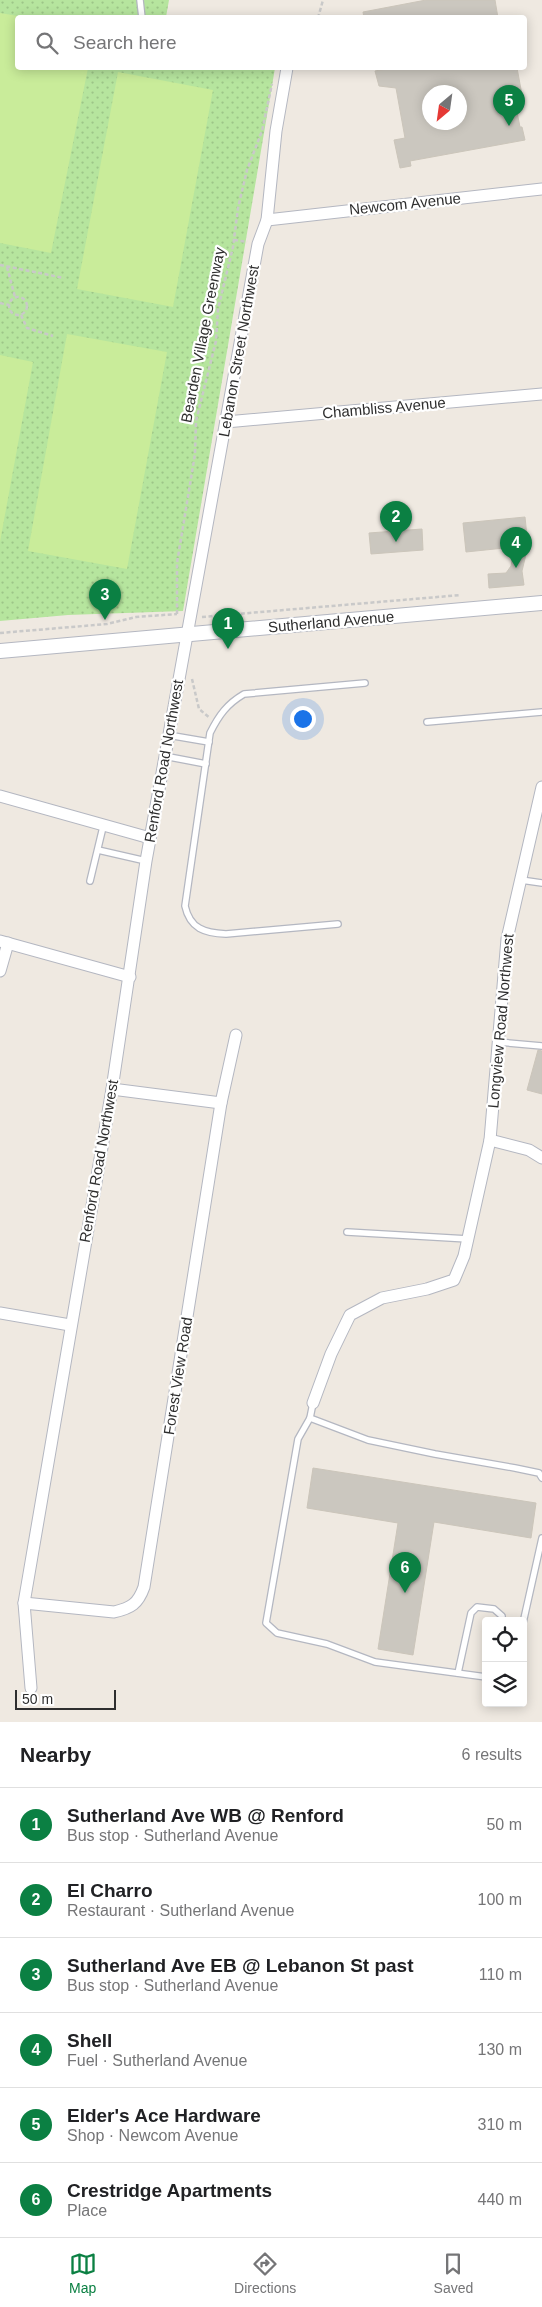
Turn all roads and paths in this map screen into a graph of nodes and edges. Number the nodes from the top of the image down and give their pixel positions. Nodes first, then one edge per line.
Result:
1 (140, 0) edge
2 (323, 0) edge
3 (142, 15) edge
4 (319, 15) edge
5 (287, 70) edge
6 (274, 80) dead end
7 (542, 189) edge
8 (267, 220) junction
9 (0, 265) edge
10 (7, 267) junction
11 (64, 278) dead end
12 (15, 297) junction
13 (0, 303) edge
14 (9, 305) junction
15 (21, 315) junction
16 (53, 336) dead end
17 (542, 394) edge
18 (226, 422) junction
19 (464, 595) dead end
20 (542, 603) edge
21 (177, 614) junction
22 (190, 618) junction
23 (0, 633) edge
24 (187, 634) junction
25 (0, 651) edge
26 (191, 676) dead end
27 (365, 684) dead end
28 (542, 712) edge
29 (216, 722) junction
30 (427, 722) dead end
31 (168, 735) junction
32 (209, 742) junction
33 (164, 756) junction
34 (206, 764) junction
35 (542, 787) edge
36 (0, 796) edge
37 (103, 827) junction
38 (150, 838) junction
39 (98, 850) junction
40 (146, 861) junction
41 (521, 880) junction
42 (90, 882) dead end
43 (542, 883) edge
44 (338, 924) dead end
45 (4, 942) edge
46 (0, 971) edge
47 (130, 977) junction
48 (236, 1035) dead end
49 (498, 1042) junction
50 (542, 1046) edge
51 (112, 1089) junction
52 (221, 1104) junction
53 (490, 1140) junction
54 (542, 1158) edge
55 (347, 1232) dead end
56 (468, 1238) junction
57 (0, 1313) edge
58 (70, 1325) junction
59 (314, 1403) joint
60 (310, 1418) junction
61 (540, 1475) edge
62 (542, 1538) edge
63 (24, 1603) junction
64 (502, 1617) edge
65 (524, 1617) edge
66 (458, 1673) junction
67 (482, 1676) edge
68 (31, 1688) dead end

1 - 3 lane
2 - 4 path
5 - 8 street, Lebanon Street Northwest
6 - 21 path, Bearden Village Greenway
7 - 8 street, Newcom Avenue
8 - 18 street, Lebanon Street Northwest
9 - 10 path
10 - 11 path
10 - 12 path
12 - 14 path
12 - 15 path
13 - 14 path
14 - 15 path
15 - 16 path
17 - 18 street, Chambliss Avenue
18 - 22 street, Lebanon Street Northwest
19 - 22 path
20 - 24 street, Sutherland Avenue
21 - 22 path
21 - 23 path
22 - 24 street, Lebanon Street Northwest
24 - 25 street, Sutherland Avenue
24 - 31 street, Renford Road Northwest
26 - 29 path
27 - 29 lane
28 - 30 lane
29 - 32 lane
31 - 32 lane
31 - 33 street, Renford Road Northwest
32 - 34 lane
33 - 34 lane
33 - 38 street, Renford Road Northwest
34 - 44 lane
35 - 41 street, Longview Road Northwest
36 - 37 street
37 - 38 street
37 - 39 lane
38 - 40 street, Renford Road Northwest
39 - 40 lane
39 - 42 lane
40 - 47 street, Renford Road Northwest
41 - 43 lane
41 - 49 street, Longview Road Northwest
45 - 46 street
45 - 47 street
47 - 51 street, Renford Road Northwest
48 - 52 street, Forest View Road
49 - 50 lane
49 - 53 street, Longview Road Northwest
51 - 52 street
51 - 58 street, Renford Road Northwest
52 - 63 street, Forest View Road
53 - 54 street
53 - 56 street, Longview Road Northwest
55 - 56 lane
56 - 59 street, Longview Road Northwest
57 - 58 street
58 - 63 street, Renford Road Northwest
59 - 60 lane
60 - 61 lane
60 - 66 lane
62 - 65 lane
63 - 68 street, Renford Road Northwest
64 - 66 lane
66 - 67 lane

